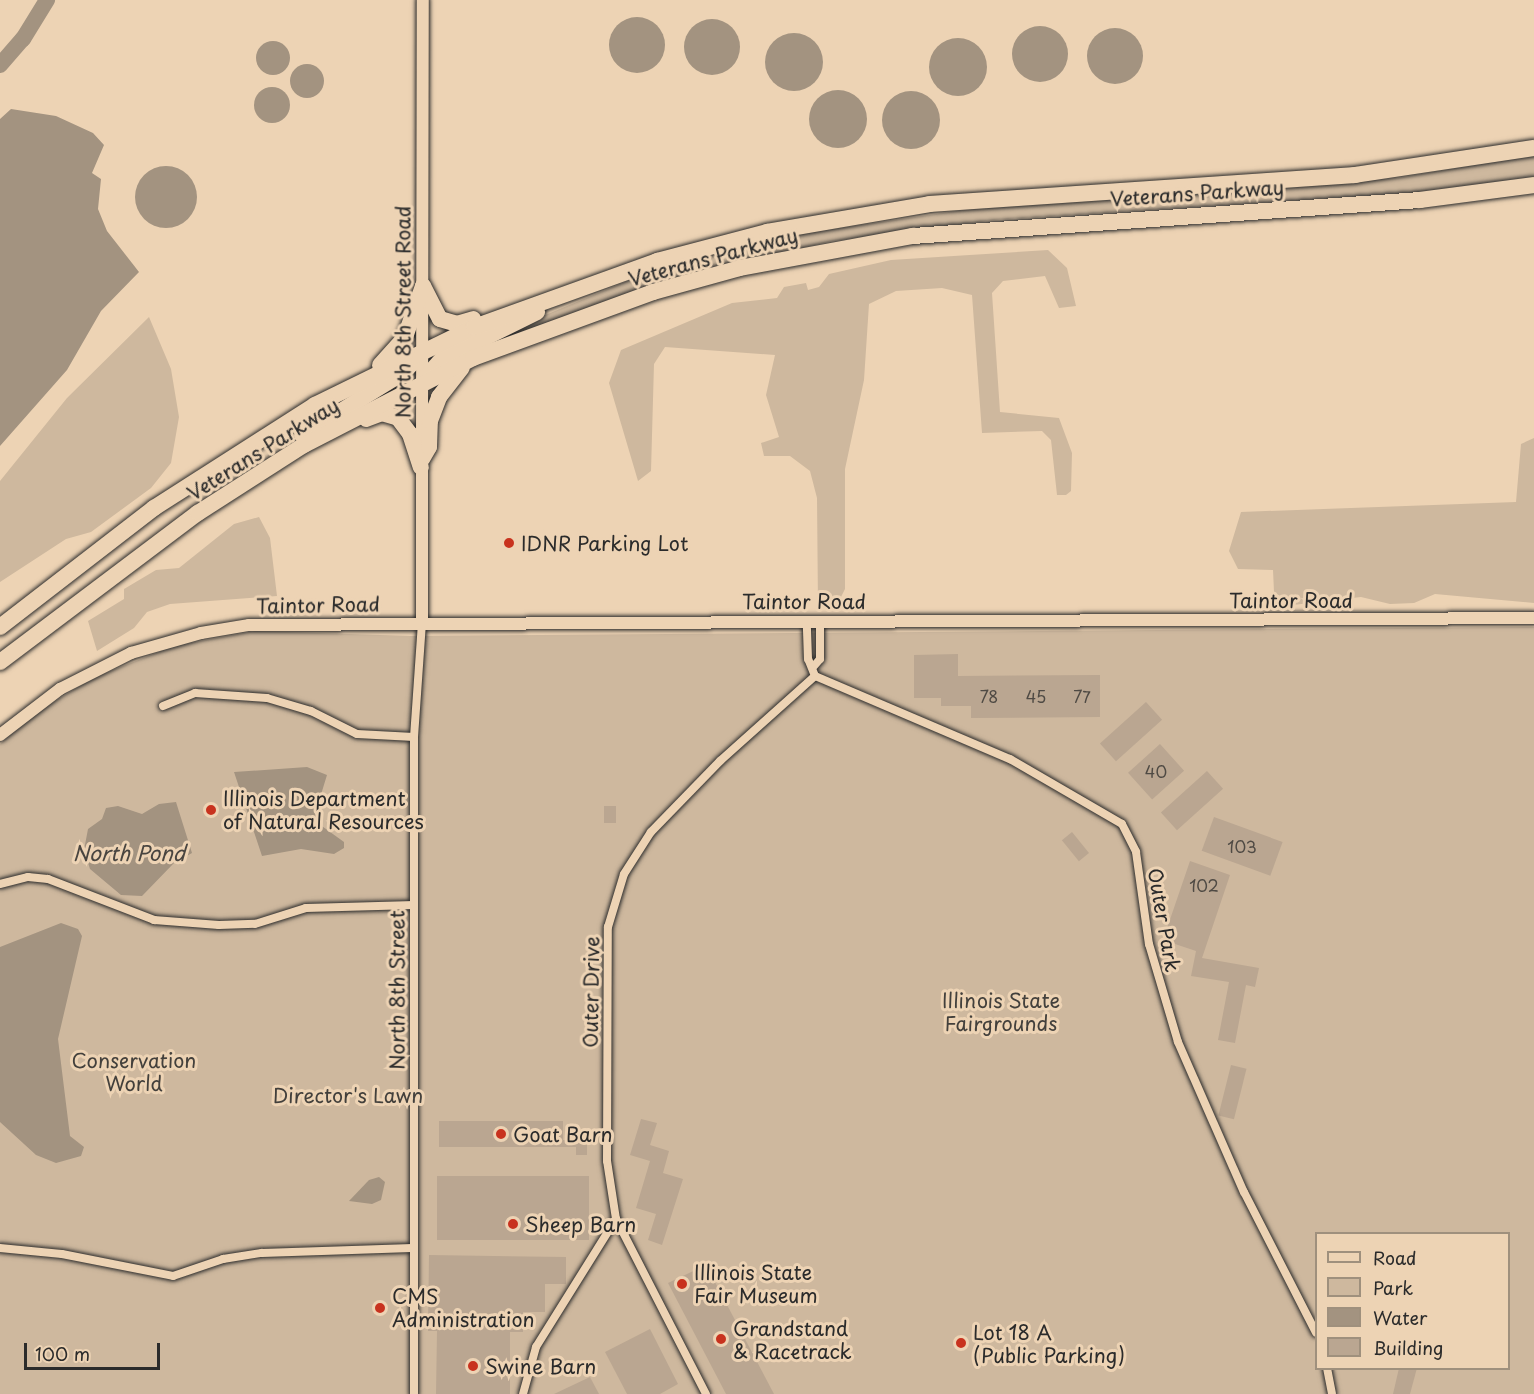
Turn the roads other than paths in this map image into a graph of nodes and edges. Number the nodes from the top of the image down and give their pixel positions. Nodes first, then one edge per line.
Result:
1 (423, 0) edge
2 (1534, 148) edge
3 (1534, 185) edge
4 (596, 280) junction
5 (423, 286) junction
6 (579, 286) junction
7 (423, 350) junction
8 (473, 358) junction
9 (422, 382) junction
10 (351, 386) junction
11 (422, 463) junction
12 (264, 470) junction
13 (238, 486) junction
14 (1534, 618) edge
15 (814, 621) junction
16 (422, 623) junction
17 (0, 627) edge
18 (0, 662) edge
19 (815, 676) junction
20 (163, 706) dead end
21 (0, 735) edge
22 (414, 737) junction
23 (0, 884) edge
24 (414, 906) junction
25 (616, 1219) junction
26 (0, 1248) edge
27 (412, 1248) junction
28 (1315, 1329) edge
29 (1327, 1371) edge
30 (702, 1393) edge
31 (414, 1394) edge
32 (523, 1394) edge
33 (1332, 1394) edge

1 - 5 main road, North 8th Street Road
2 - 4 highway, Veterans Parkway
3 - 8 highway, Veterans Parkway
4 - 6 highway, Veterans Parkway
4 - 9 highway
5 - 6 highway
5 - 7 main road, North 8th Street Road
5 - 10 highway
6 - 7 highway, Veterans Parkway
7 - 9 main road, North 8th Street Road
7 - 10 highway, Veterans Parkway
7 - 13 highway
8 - 9 highway, Veterans Parkway
8 - 11 highway
9 - 11 main road, North 8th Street Road
9 - 12 highway, Veterans Parkway
10 - 17 highway, Veterans Parkway
11 - 12 highway
11 - 16 main road, North 8th Street Road
12 - 13 highway, Veterans Parkway
13 - 18 highway, Veterans Parkway
14 - 15 main road, Taintor Road
15 - 16 main road, Taintor Road
15 - 19 street
16 - 21 main road, Taintor Road
16 - 22 street, North 8th Street
19 - 25 street, Outer Drive
19 - 28 street, Outer Park
20 - 22 street
22 - 24 street, North 8th Street
23 - 24 street
24 - 27 street, North 8th Street
25 - 30 street, Outer Drive
25 - 32 street
26 - 27 street
27 - 31 street, North 8th Street
29 - 33 street

